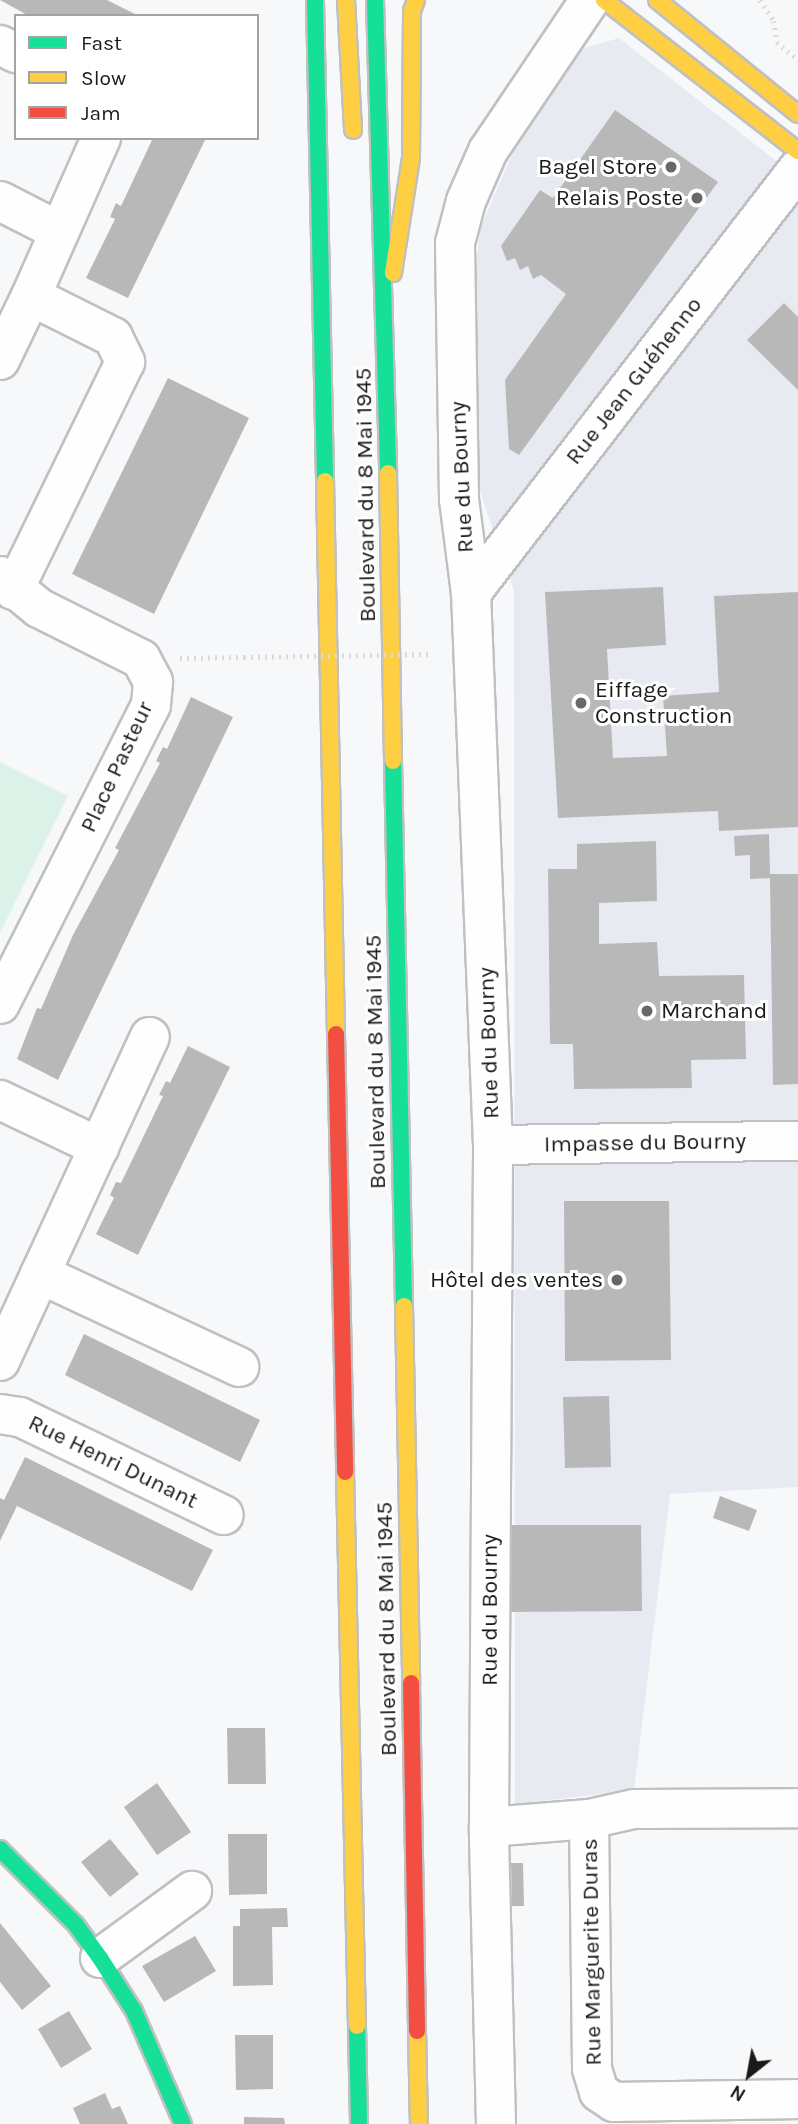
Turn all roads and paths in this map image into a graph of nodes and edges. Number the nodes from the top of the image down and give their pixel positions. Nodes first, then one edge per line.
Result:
1 (315, 0) edge
2 (346, 0) edge
3 (375, 0) edge
4 (416, 0) edge
5 (590, 0) edge
6 (604, 0) edge
7 (657, 0) edge
8 (760, 0) edge
9 (798, 60) edge
10 (797, 116) edge
11 (100, 140) edge
12 (354, 147) dead end
13 (798, 151) edge
14 (798, 169) edge
15 (0, 201) edge
16 (57, 230) junction
17 (366, 254) dead end
18 (31, 296) junction
19 (385, 320) junction
20 (0, 360) edge
21 (5, 585) edge
22 (471, 593) junction
23 (431, 654) dead end
24 (141, 659) junction
25 (0, 1004) edge
26 (150, 1037) dead end
27 (0, 1100) edge
28 (798, 1141) edge
29 (493, 1145) junction
30 (99, 1147) junction
31 (40, 1274) junction
32 (0, 1361) edge
33 (239, 1367) dead end
34 (0, 1414) edge
35 (224, 1515) dead end
36 (798, 1808) edge
37 (589, 1819) junction
38 (489, 1827) junction
39 (0, 1849) edge
40 (192, 1891) dead end
41 (100, 1958) junction
42 (798, 2099) edge
43 (183, 2124) edge
44 (359, 2124) edge
45 (419, 2124) edge
46 (496, 2124) edge

1 - 44 main road, Boulevard du 8 Mai 1945
2 - 12 main road
3 - 19 main road, Boulevard du 8 Mai 1945
4 - 19 main road
5 - 22 street, Rue du Bourny
6 - 13 main road
7 - 10 main road
8 - 9 path
11 - 16 street
14 - 22 street, Rue Jean Guéhenno
15 - 16 street
16 - 18 street
17 - 19 main road
18 - 20 street
18 - 21 street
19 - 45 main road, Boulevard du 8 Mai 1945
21 - 24 street
22 - 29 street, Rue du Bourny
23 - 24 path, bridge
24 - 25 street, Place Pasteur
26 - 30 street
27 - 30 street
28 - 29 street, Impasse du Bourny
29 - 38 street, Rue du Bourny
30 - 31 street
31 - 32 street
31 - 33 street
34 - 35 street, Rue Henri Dunant
36 - 37 street
37 - 38 street
37 - 42 street, Rue Marguerite Duras
38 - 46 street, Rue du Bourny
39 - 41 main road
40 - 41 street
41 - 43 main road

